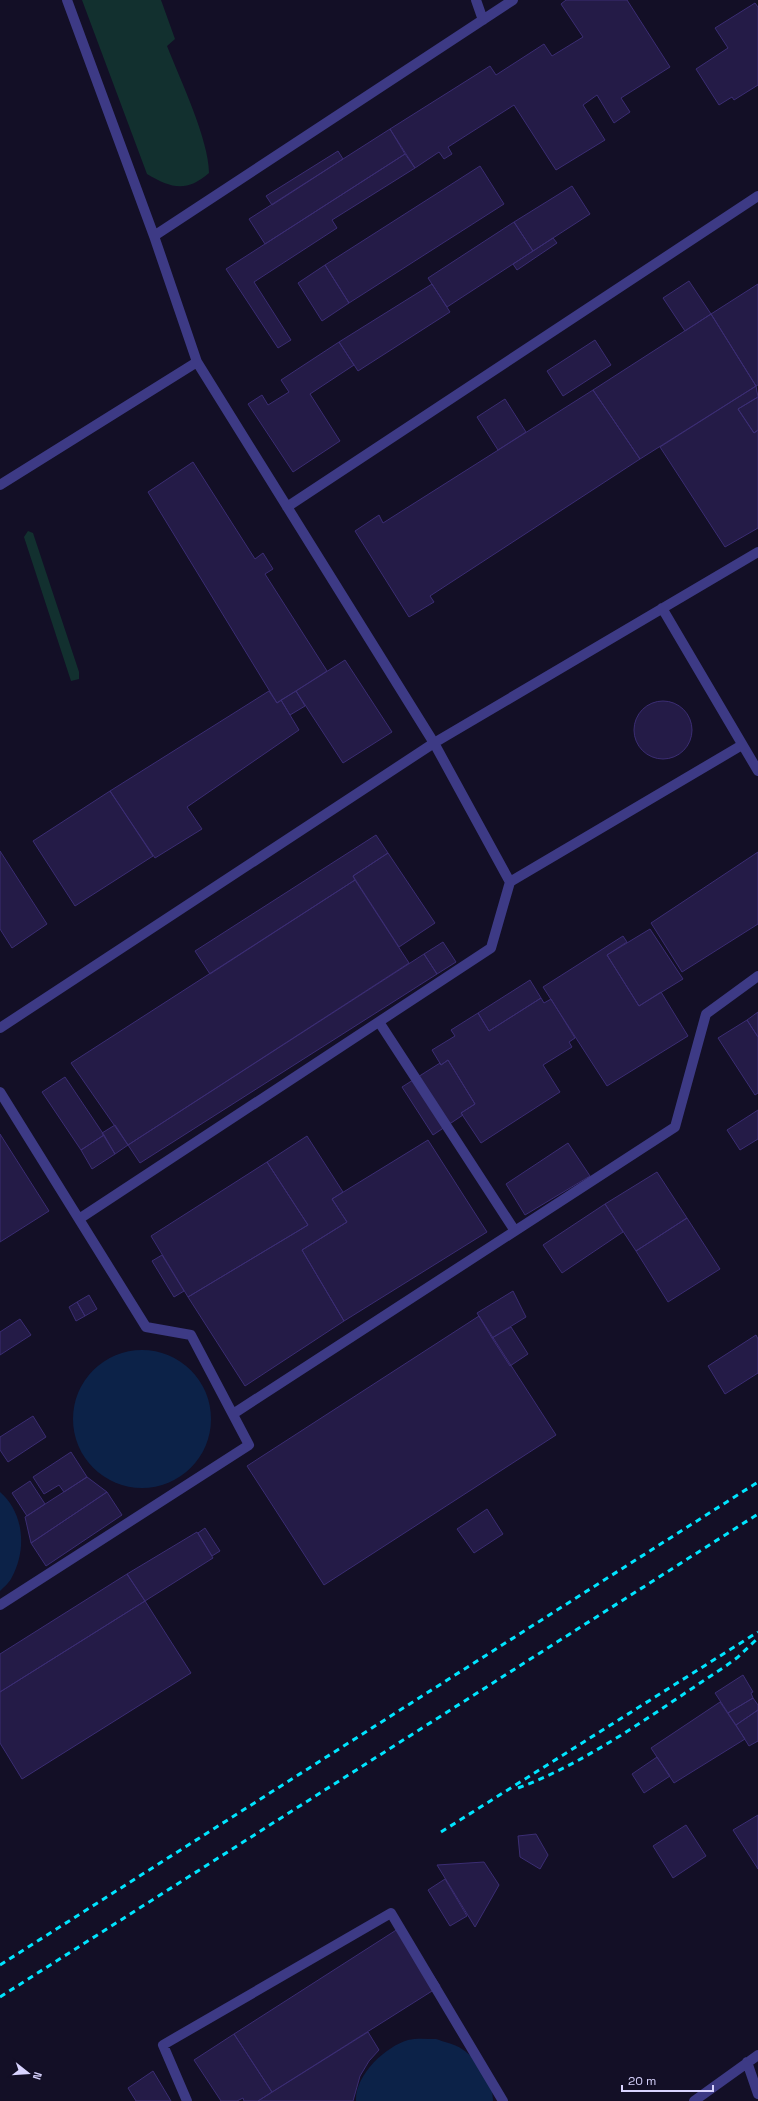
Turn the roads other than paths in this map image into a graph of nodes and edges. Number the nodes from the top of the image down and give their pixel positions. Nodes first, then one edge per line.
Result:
1 (68, 0) edge
2 (476, 0) edge
3 (513, 0) edge
4 (484, 20) junction
5 (758, 196) edge
6 (154, 236) junction
7 (197, 362) junction
8 (0, 485) edge
9 (287, 507) junction
10 (758, 552) edge
11 (662, 608) junction
12 (434, 743) junction
13 (742, 745) junction
14 (758, 771) edge
15 (510, 882) junction
16 (758, 976) edge
17 (379, 1022) junction
18 (0, 1028) edge
19 (0, 1092) edge
20 (79, 1219) junction
21 (515, 1231) junction
22 (233, 1414) junction
23 (0, 1605) edge
24 (758, 2056) edge
25 (747, 2062) junction
26 (758, 2094) edge
27 (187, 2101) edge
28 (503, 2101) edge
29 (694, 2101) edge

1 - 6 street
2 - 4 street
3 - 4 street
4 - 6 street
5 - 9 street
6 - 7 street
7 - 8 street
7 - 9 street
9 - 12 street
10 - 11 street
11 - 12 street
11 - 13 street
12 - 15 street
12 - 18 street
13 - 14 street
13 - 15 street
15 - 17 street
16 - 21 street
17 - 20 street
17 - 21 street
19 - 20 street
20 - 22 street
21 - 22 street
22 - 23 street
24 - 25 street
25 - 26 street
25 - 29 street
27 - 28 street

